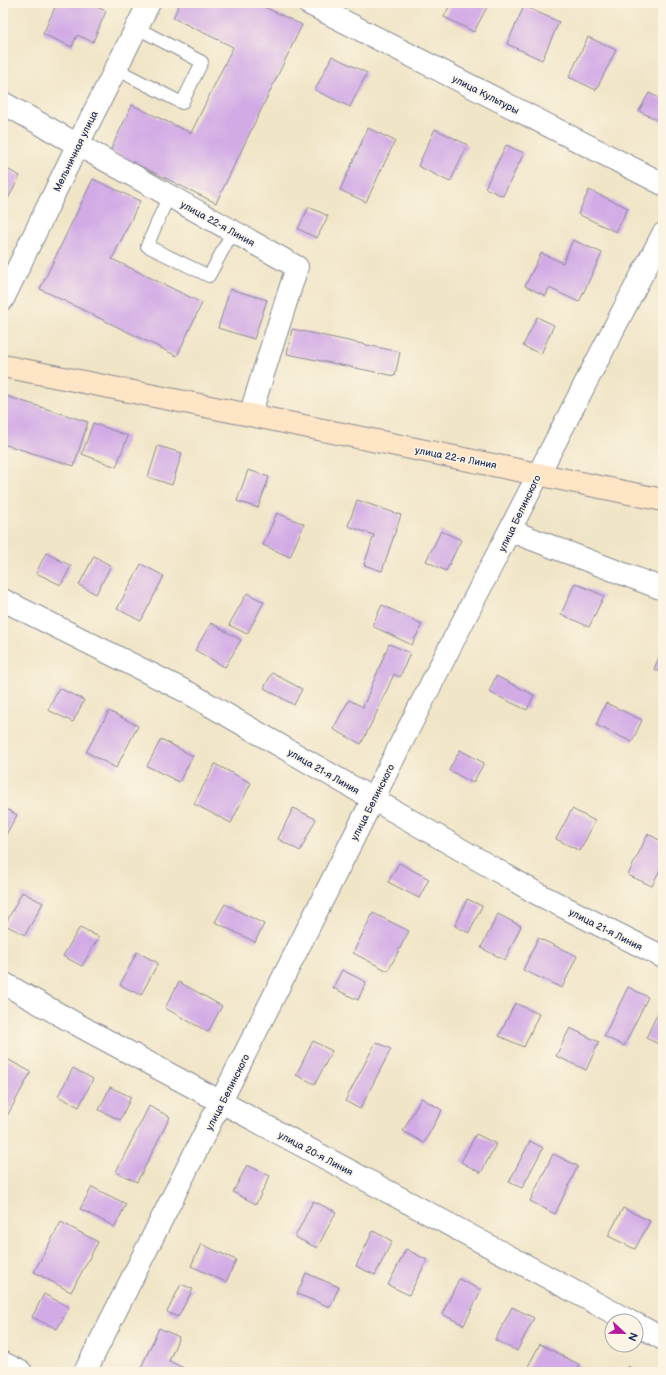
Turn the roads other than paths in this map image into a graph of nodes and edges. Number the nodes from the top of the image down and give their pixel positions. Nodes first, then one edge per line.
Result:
1 (149, 3) edge
2 (308, 3) edge
3 (137, 28) junction
4 (116, 69) junction
5 (3, 103) edge
6 (78, 144) junction
7 (663, 184) edge
8 (169, 195) junction
9 (233, 231) junction
10 (663, 234) edge
11 (3, 300) edge
12 (3, 366) edge
13 (250, 415) junction
14 (539, 473) junction
15 (663, 500) edge
16 (510, 531) junction
17 (663, 589) edge
18 (3, 600) edge
19 (373, 799) junction
20 (663, 957) edge
21 (3, 983) edge
22 (221, 1102) junction
23 (615, 1313) edge
24 (644, 1328) edge
25 (663, 1339) edge
26 (3, 1362) edge
27 (21, 1372) edge
28 (85, 1372) edge

1 - 3 street, Мельничная улица
2 - 7 street, улица Культуры
3 - 4 street, Мельничная улица
3 - 4 lane
4 - 6 street, Мельничная улица
5 - 6 street, улица 22-я Линия
6 - 8 street, улица 22-я Линия
6 - 11 street, Мельничная улица
8 - 9 street, улица 22-я Линия
8 - 9 lane
9 - 13 street, улица 22-я Линия
10 - 14 street, улица Белинского
12 - 13 main road, улица 22-я Линия
13 - 14 main road, улица 22-я Линия
14 - 15 main road, улица 22-я Линия
14 - 16 street, улица Белинского
16 - 17 street
16 - 19 street, улица Белинского
18 - 19 street, улица 21-я Линия
19 - 20 street, улица 21-я Линия
19 - 22 street, улица Белинского
21 - 22 street, улица 20-я Линия
22 - 23 street, улица 20-я Линия
22 - 28 street, улица Белинского
24 - 25 street
26 - 27 street

